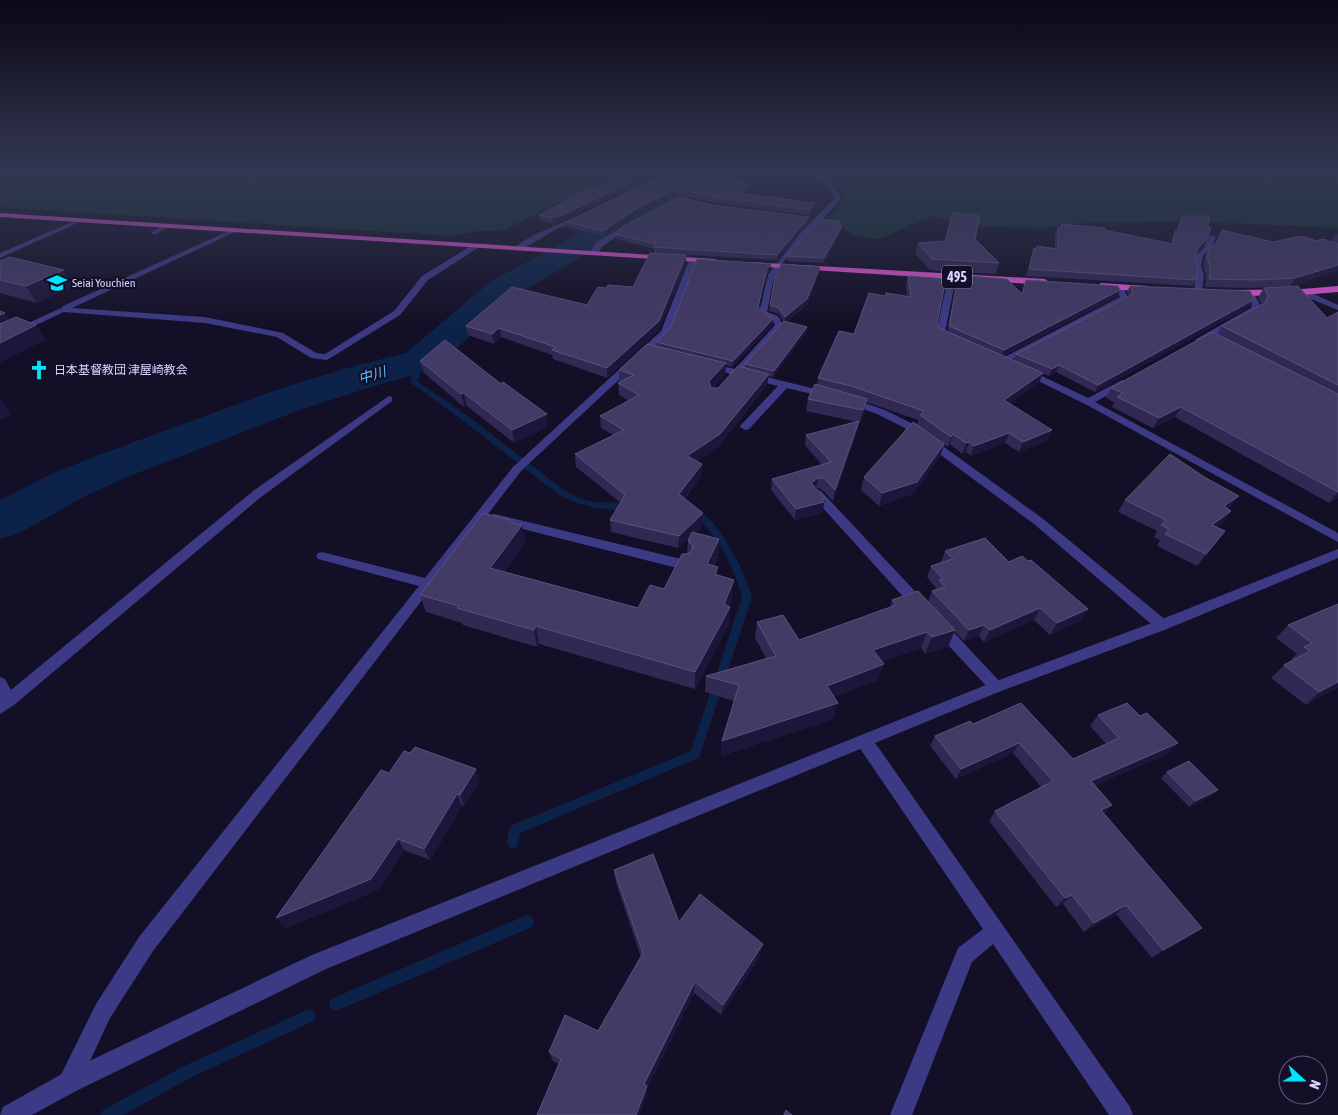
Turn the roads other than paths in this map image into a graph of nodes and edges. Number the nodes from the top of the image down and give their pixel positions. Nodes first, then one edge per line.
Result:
1 (75, 223) edge
2 (124, 223) edge
3 (568, 223) edge
4 (634, 223) edge
5 (813, 223) edge
6 (166, 226) junction
7 (235, 230) junction
8 (154, 233) dead end
9 (1212, 237) edge
10 (1306, 238) edge
11 (477, 246) junction
12 (518, 248) junction
13 (1338, 249) edge
14 (593, 254) junction
15 (0, 256) edge
16 (693, 260) junction
17 (722, 262) edge
18 (741, 263) edge
19 (779, 266) junction
20 (948, 276) junction
21 (1053, 283) edge
22 (1091, 285) edge
23 (1119, 287) junction
24 (1338, 289) edge
25 (1155, 290) edge
26 (1198, 292) edge
27 (1302, 292) junction
28 (1224, 293) edge
29 (1249, 293) junction
30 (1338, 308) edge
31 (64, 310) junction
32 (0, 339) edge
33 (958, 342) edge
34 (1190, 346) edge
35 (701, 363) edge
36 (737, 372) junction
37 (1131, 379) edge
38 (725, 384) edge
39 (785, 384) junction
40 (389, 399) dead end
41 (1088, 402) junction
42 (745, 427) dead end
43 (817, 494) edge
44 (481, 515) junction
45 (1338, 538) edge
46 (1338, 554) edge
47 (322, 556) dead end
48 (685, 565) edge
49 (427, 584) junction
50 (1162, 625) junction
51 (0, 683) edge
52 (996, 687) junction
53 (4, 705) edge
54 (865, 742) junction
55 (994, 931) junction
56 (68, 1083) junction
57 (11, 1115) edge
58 (901, 1115) edge
59 (1122, 1115) edge

1 - 15 street
2 - 6 highway
3 - 12 street
4 - 14 street
5 - 19 street
6 - 7 highway
6 - 8 street
7 - 11 highway
7 - 31 street
9 - 26 street
10 - 13 street
11 - 12 highway
11 - 31 street
12 - 14 highway
14 - 16 highway
16 - 17 highway
16 - 44 street
18 - 19 highway, 495
19 - 20 highway, 495
19 - 36 street
20 - 21 highway, 495
20 - 33 street
22 - 23 highway
23 - 25 highway
23 - 41 street
24 - 27 highway
27 - 29 highway
27 - 30 street
28 - 29 highway
29 - 34 street
31 - 32 street
35 - 36 street
36 - 38 street
36 - 39 street
37 - 41 street
39 - 42 street
39 - 50 street
40 - 53 street
41 - 45 street
43 - 52 street
44 - 48 street
44 - 49 street
46 - 50 street
47 - 49 street
49 - 56 street
50 - 52 street
51 - 53 street
52 - 54 street
54 - 55 street
54 - 56 street
55 - 58 street
55 - 59 street
56 - 57 street

